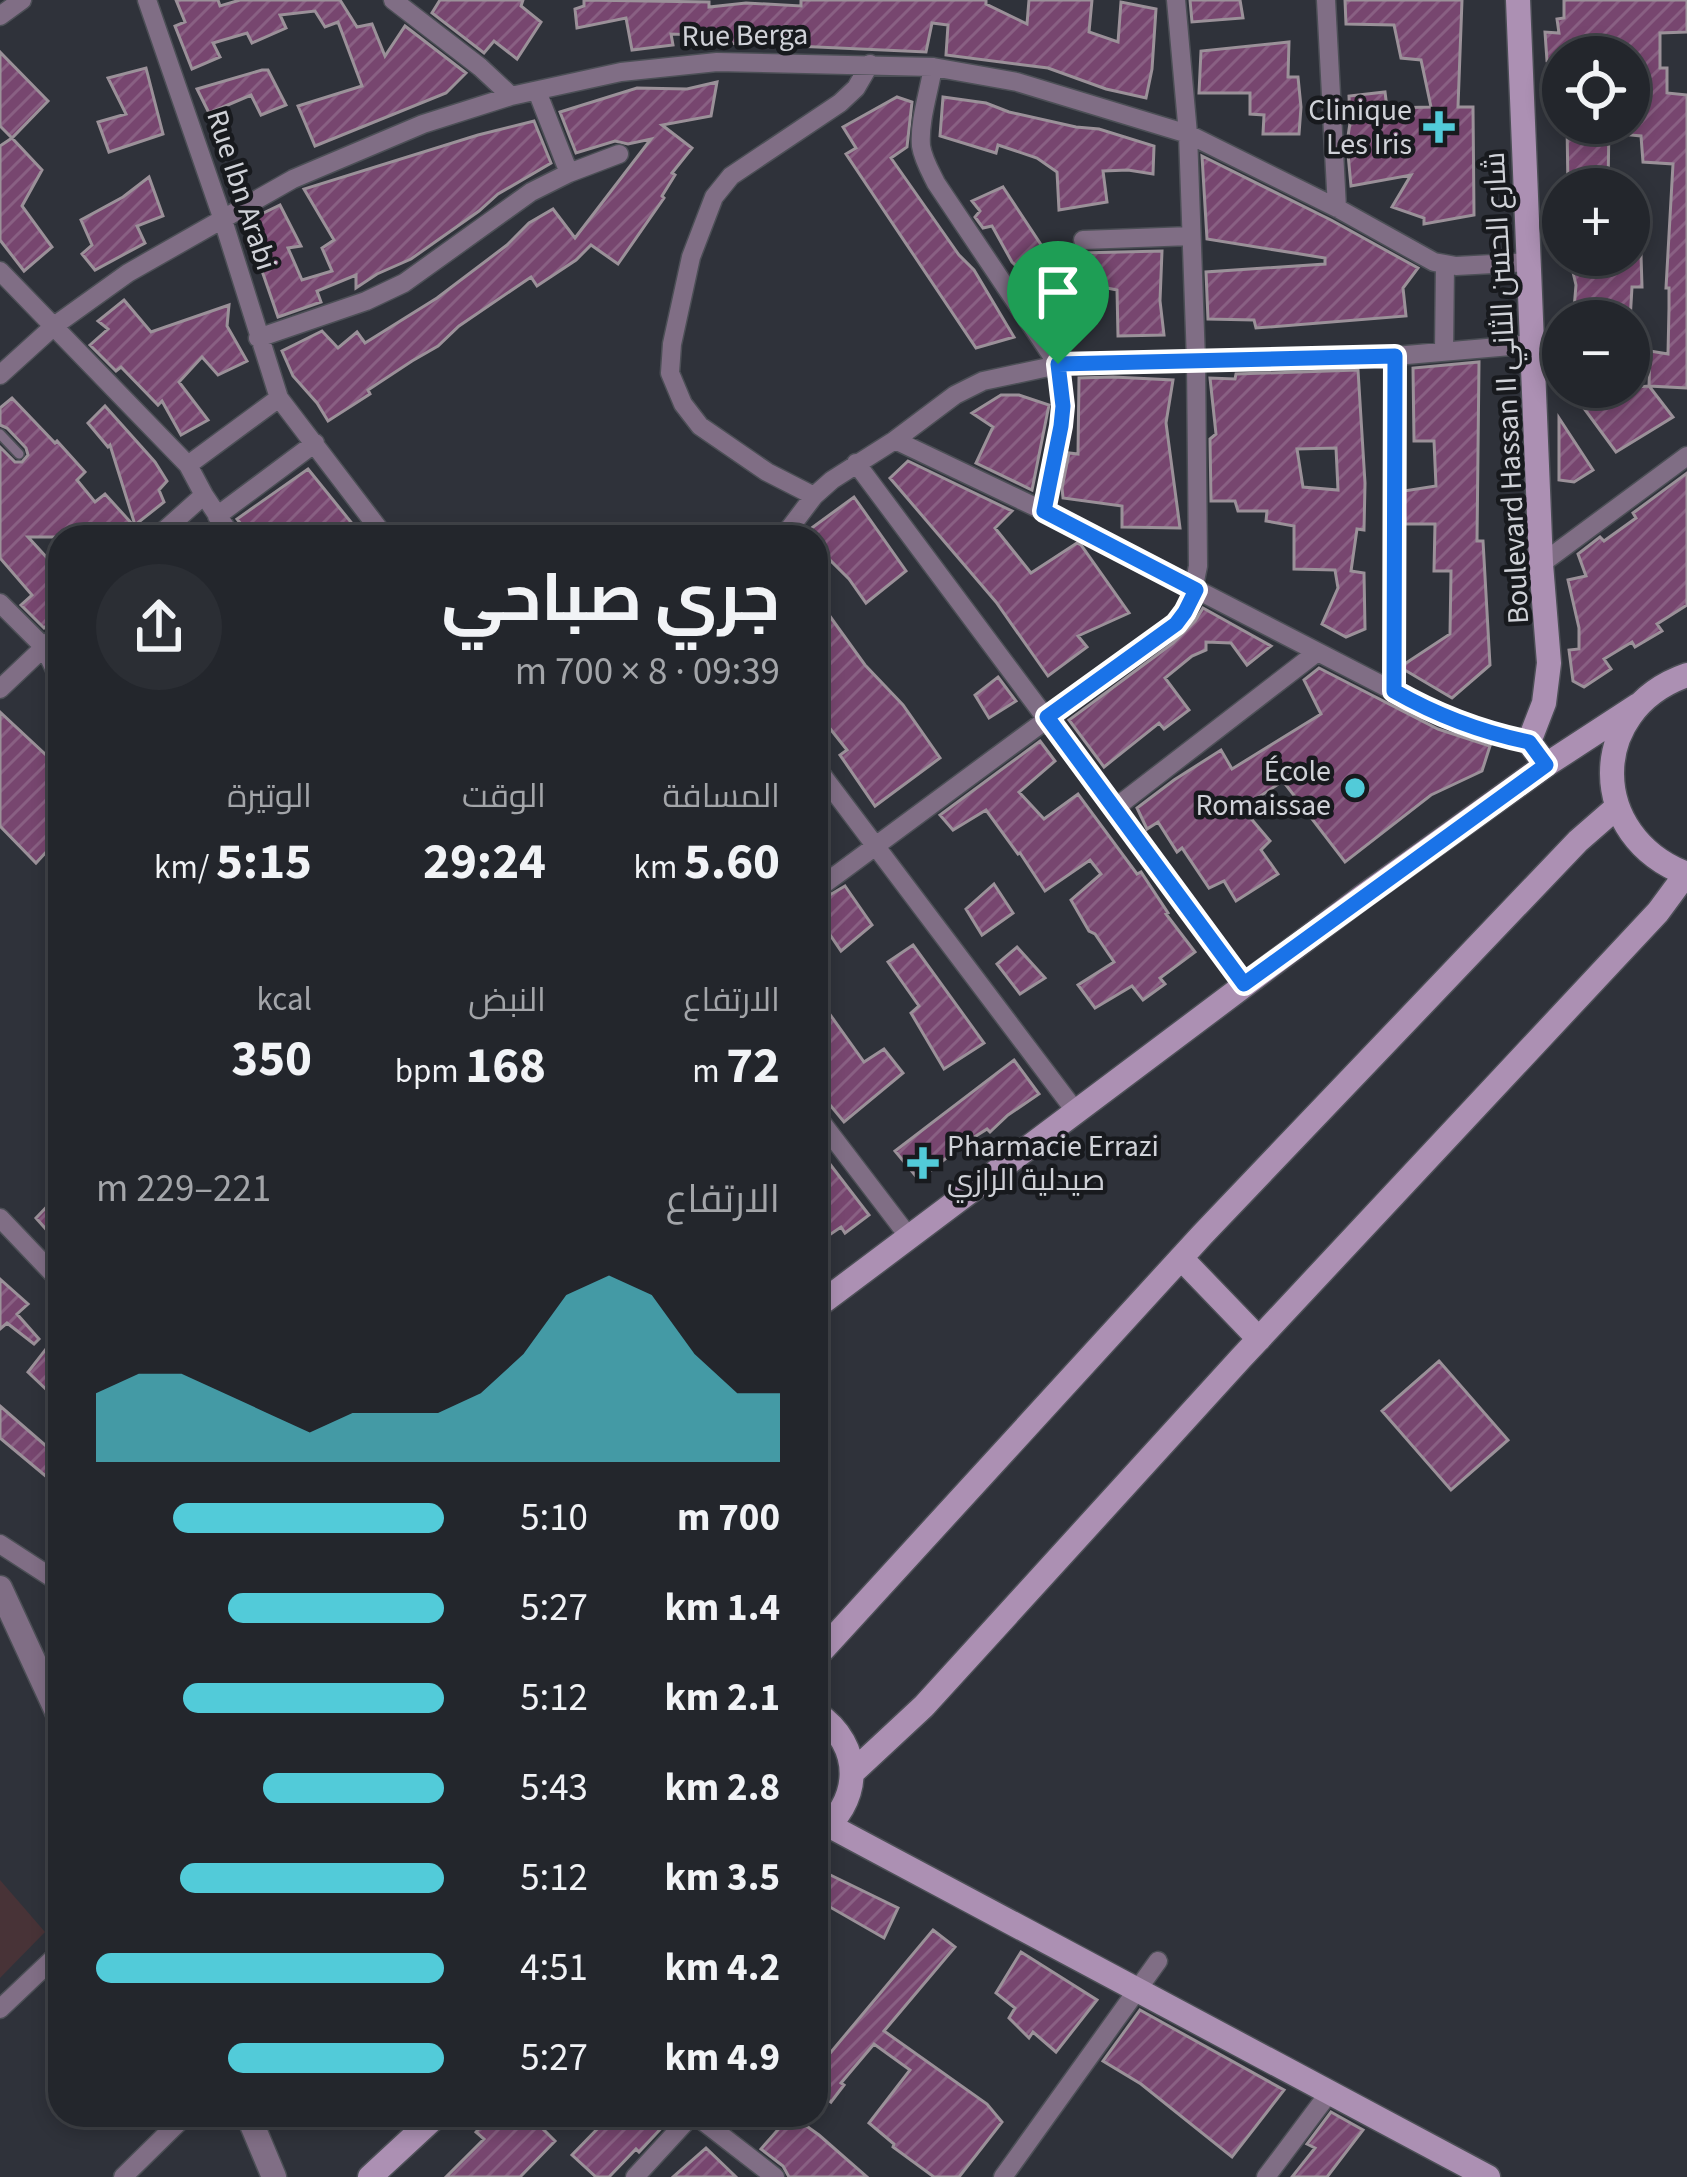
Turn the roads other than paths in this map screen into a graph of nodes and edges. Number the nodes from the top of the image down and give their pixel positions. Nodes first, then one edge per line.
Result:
1 (22, 0) edge
2 (147, 0) edge
3 (393, 0) edge
4 (1177, 0) edge
5 (1326, 0) edge
6 (1518, 0) edge
7 (0, 16) edge
8 (870, 64) junction
9 (933, 67) junction
10 (537, 91) junction
11 (511, 96) junction
12 (1187, 134) junction
13 (619, 154) dead end
14 (569, 172) junction
15 (1337, 208) junction
16 (222, 218) junction
17 (1191, 236) junction
18 (1083, 240) dead end
19 (1529, 262) junction
20 (1445, 265) junction
21 (0, 271) edge
22 (54, 326) junction
23 (258, 338) junction
24 (1533, 344) junction
25 (1444, 351) junction
26 (1395, 356) junction
27 (1196, 361) junction
28 (1058, 364) junction
29 (0, 375) edge
30 (279, 398) junction
31 (0, 434) edge
32 (895, 440) junction
33 (315, 443) junction
34 (19, 454) dead end
35 (1687, 456) edge
36 (856, 463) junction
37 (188, 465) junction
38 (204, 495) junction
39 (814, 496) junction
40 (1044, 511) junction
41 (217, 516) junction
42 (170, 525) edge
43 (223, 525) edge
44 (376, 525) edge
45 (792, 525) edge
46 (1541, 564) junction
47 (1196, 590) junction
48 (0, 603) edge
49 (48, 643) edge
50 (44, 647) junction
51 (1316, 653) junction
52 (48, 655) edge
53 (1687, 662) edge
54 (1675, 680) edge
55 (0, 689) edge
56 (1394, 691) junction
57 (1638, 705) junction
58 (1047, 717) junction
59 (1529, 742) junction
60 (1546, 765) junction
61 (828, 783) edge
62 (1617, 807) junction
63 (1115, 808) junction
64 (876, 846) junction
65 (1686, 874) edge
66 (828, 881) edge
67 (1244, 984) junction
68 (1076, 1112) junction
69 (828, 1130) edge
70 (2, 1225) edge
71 (909, 1237) junction
72 (1181, 1258) junction
73 (48, 1269) edge
74 (828, 1298) edge
75 (1258, 1339) junction
76 (0, 1544) edge
77 (48, 1567) edge
78 (0, 1588) edge
79 (828, 1644) edge
80 (48, 1692) edge
81 (828, 1721) edge
82 (852, 1773) junction
83 (828, 1826) edge
84 (828, 1834) edge
85 (1158, 1961) dead end
86 (48, 1963) edge
87 (1137, 1990) junction
88 (0, 2009) edge
89 (1329, 2093) junction
90 (174, 2127) edge
91 (253, 2127) edge
92 (423, 2127) edge
93 (682, 2127) edge
94 (709, 2127) edge
95 (123, 2177) edge
96 (274, 2177) edge
97 (370, 2177) edge
98 (635, 2177) edge
99 (775, 2177) edge
100 (1003, 2177) edge
101 (1266, 2177) edge
102 (1487, 2177) edge

1 - 7 street
2 - 16 street, Rue Ibn Arabi
3 - 11 street
4 - 12 street
5 - 15 street
6 - 19 main road, Boulevard Hassan II شارع الحسن الثاني
8 - 9 street, Rue Berga
8 - 10 street, Rue Berga
8 - 39 street
9 - 12 street, Rue Berga
9 - 28 street
10 - 11 street, Rue Berga
10 - 14 street
11 - 16 street, Rue Berga
12 - 15 street, Rue Berga
12 - 17 street
13 - 14 street
14 - 23 street
15 - 20 street, Rue Berga
16 - 22 street, Rue Berga
16 - 23 street, Rue Ibn Arabi
17 - 18 street
17 - 27 street
19 - 20 street, Rue Berga
19 - 24 main road, Boulevard Hassan II شارع الحسن الثاني
20 - 25 street
21 - 22 street
22 - 29 street, Rue Berga
22 - 37 street
23 - 30 street, Rue Ibn Arabi
24 - 25 street
24 - 46 main road, Boulevard Hassan II شارع الحسن الثاني
25 - 26 street
26 - 27 street
26 - 56 lane
27 - 28 street
27 - 47 street
28 - 32 street
28 - 40 street
30 - 33 street, Rue Ibn Arabi
30 - 37 street
31 - 34 lane
32 - 36 street
32 - 40 street
33 - 41 street
33 - 44 street, Rue Ibn Arabi
35 - 46 street
36 - 39 street
36 - 58 street
37 - 38 street
38 - 41 street
38 - 42 street
39 - 45 street
40 - 47 street
41 - 43 street
46 - 59 main road, Boulevard Hassan II شارع الحسن الثاني
47 - 51 street
47 - 58 street
48 - 50 street
49 - 50 street
50 - 52 street
50 - 55 street
51 - 56 street
51 - 63 street
53 - 54 main road
54 - 57 main road
56 - 59 street
57 - 60 main road
57 - 62 main road
58 - 63 street
58 - 64 street
59 - 60 main road
60 - 67 main road
61 - 64 street
62 - 65 main road
62 - 72 main road
63 - 67 street
64 - 66 street
64 - 68 street
65 - 75 main road
67 - 68 main road
68 - 71 main road
69 - 71 street
70 - 73 street
71 - 74 main road
72 - 75 main road
72 - 79 main road
75 - 82 main road
76 - 77 street
78 - 80 street
81 - 82 main road
82 - 83 main road
84 - 87 main road
85 - 87 street
86 - 88 street
87 - 89 main road
87 - 100 street
89 - 101 street
89 - 102 main road
90 - 95 street
91 - 96 street
92 - 97 main road
93 - 98 street
94 - 99 street

